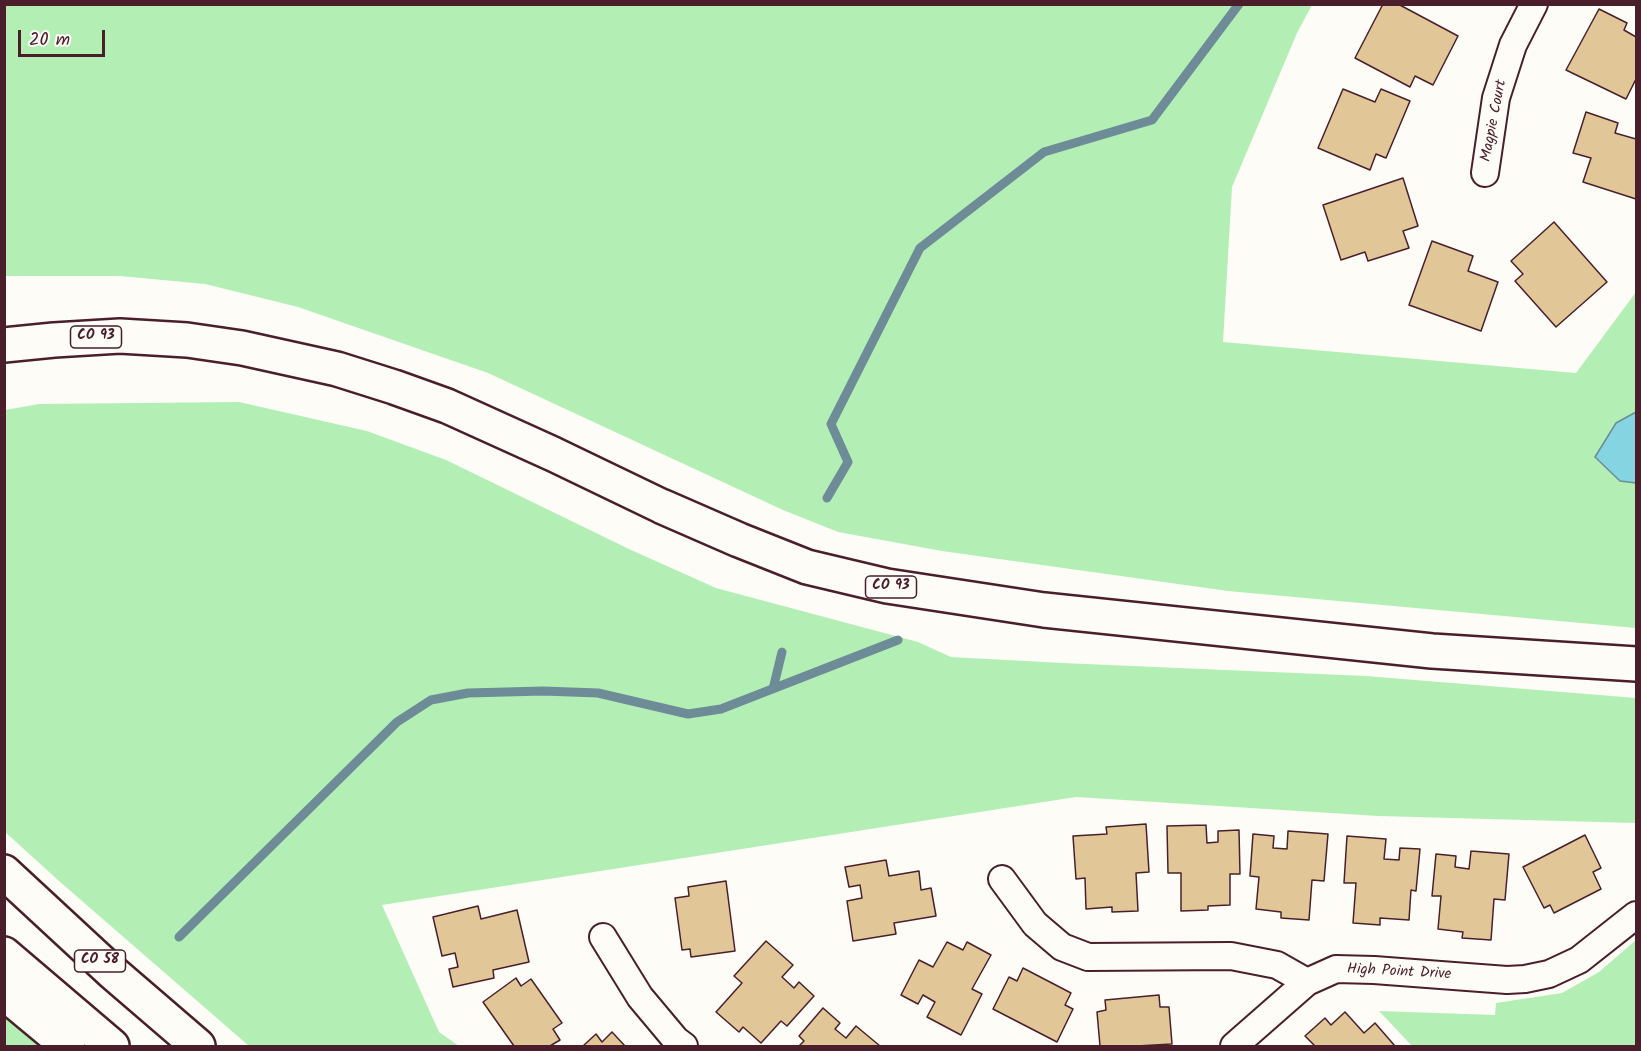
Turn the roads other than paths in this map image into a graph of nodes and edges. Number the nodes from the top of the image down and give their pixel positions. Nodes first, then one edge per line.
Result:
1 (1534, 4) edge
2 (1485, 173) dead end
3 (4, 345) edge
4 (1636, 664) edge
5 (4, 872) edge
6 (1002, 879) dead end
7 (1636, 915) edge
8 (603, 937) dead end
9 (4, 954) edge
10 (1308, 982) junction
11 (4, 993) edge
12 (68, 1047) edge
13 (112, 1047) edge
14 (198, 1047) edge
15 (684, 1047) edge
16 (1234, 1047) edge

1 - 2 street, Magpie Court
3 - 4 highway, CO 93
5 - 14 highway, CO 58
6 - 10 street
7 - 10 street, High Point Drive
8 - 15 street
9 - 13 highway
10 - 16 street, High Point Drive
11 - 12 highway

